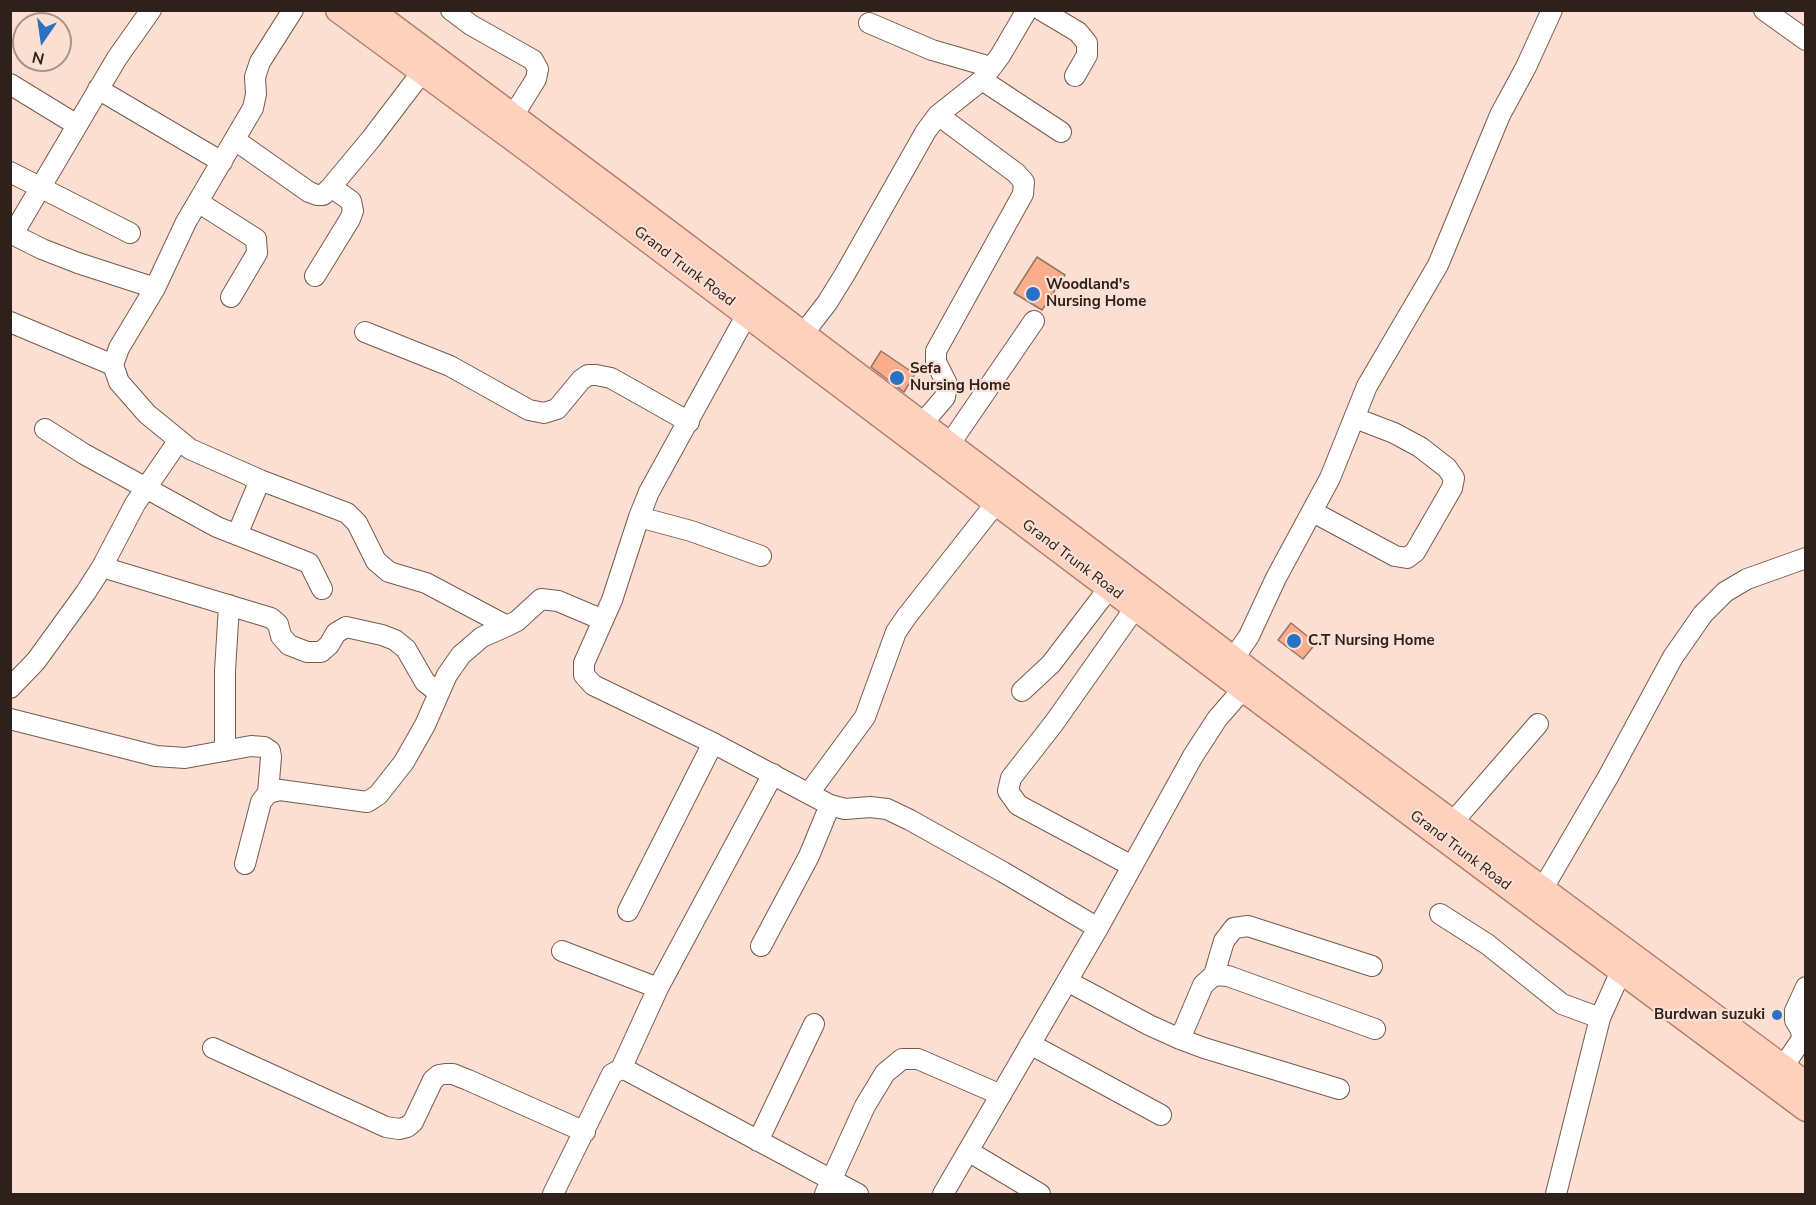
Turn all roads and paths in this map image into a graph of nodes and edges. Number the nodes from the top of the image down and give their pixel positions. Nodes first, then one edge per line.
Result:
1 (293, 10) edge
2 (338, 10) edge
3 (451, 10) edge
4 (1027, 10) edge
5 (1041, 10) edge
6 (1552, 10) edge
7 (1764, 10) edge
8 (371, 11) edge
9 (142, 14) edge
10 (869, 23) dead end
11 (1806, 40) edge
12 (422, 72) junction
13 (986, 73) junction
14 (1074, 76) dead end
15 (10, 84) edge
16 (98, 89) junction
17 (938, 115) junction
18 (513, 116) junction
19 (77, 125) junction
20 (1061, 132) dead end
21 (235, 140) junction
22 (222, 162) junction
23 (10, 172) edge
24 (40, 187) junction
25 (331, 187) junction
26 (198, 202) junction
27 (12, 233) edge
28 (130, 233) dead end
29 (315, 276) dead end
30 (155, 288) junction
31 (231, 297) dead end
32 (747, 314) junction
33 (1034, 321) dead end
34 (10, 322) edge
35 (365, 332) dead end
36 (803, 334) junction
37 (113, 365) junction
38 (1355, 418) junction
39 (689, 422) junction
40 (922, 424) junction
41 (45, 429) dead end
42 (178, 440) junction
43 (950, 445) junction
44 (260, 480) junction
45 (146, 487) junction
46 (996, 503) junction
47 (1313, 512) junction
48 (639, 518) junction
49 (237, 535) junction
50 (761, 556) dead end
51 (1806, 558) edge
52 (102, 567) junction
53 (1109, 588) junction
54 (322, 589) dead end
55 (229, 605) junction
56 (1135, 608) junction
57 (603, 620) junction
58 (507, 626) junction
59 (1234, 658) junction
60 (10, 688) edge
61 (1243, 689) junction
62 (1022, 691) dead end
63 (439, 693) junction
64 (10, 719) edge
65 (1538, 724) dead end
66 (713, 743) junction
67 (225, 751) junction
68 (773, 774) junction
69 (268, 793) junction
70 (809, 793) junction
71 (830, 805) junction
72 (1452, 823) junction
73 (245, 864) dead end
74 (1132, 866) junction
75 (1542, 890) junction
76 (628, 911) dead end
77 (1440, 914) dead end
78 (1098, 928) junction
79 (761, 946) dead end
80 (562, 951) dead end
81 (1372, 966) dead end
82 (1621, 971) junction
83 (1214, 975) junction
84 (1067, 981) junction
85 (1806, 987) edge
86 (658, 988) junction
87 (1600, 1018) junction
88 (814, 1024) dead end
89 (1375, 1029) dead end
90 (1180, 1039) junction
91 (1030, 1044) junction
92 (213, 1048) dead end
93 (1783, 1068) junction
94 (621, 1070) junction
95 (1806, 1084) edge
96 (1339, 1089) dead end
97 (1000, 1095) junction
98 (1806, 1109) edge
99 (1161, 1115) dead end
100 (585, 1132) junction
101 (758, 1141) junction
102 (968, 1151) junction
103 (828, 1187) edge
104 (553, 1194) edge
105 (858, 1194) edge
106 (943, 1194) edge
107 (1040, 1194) edge
108 (1556, 1194) edge

1 - 21 street
2 - 12 main road, Grand Trunk Road
3 - 18 street
4 - 13 street
5 - 14 street
6 - 38 street
7 - 11 street
8 - 18 main road, Grand Trunk Road
9 - 16 street
10 - 13 street
12 - 25 street
12 - 32 main road, Grand Trunk Road
13 - 17 street
13 - 20 street
15 - 19 street
16 - 19 street
16 - 22 street
17 - 36 street
17 - 40 street
18 - 36 main road, Grand Trunk Road
19 - 24 street
21 - 22 street
21 - 25 street
22 - 26 street
23 - 24 street
24 - 27 street
24 - 28 street
25 - 29 street
26 - 30 street
26 - 31 street
27 - 30 street
30 - 37 street
32 - 39 street
32 - 46 main road, Grand Trunk Road
33 - 43 street
34 - 37 street
35 - 39 street
36 - 40 main road, Grand Trunk Road
37 - 42 street
38 - 47 street
38 - 47 street
39 - 48 street
40 - 43 main road, Grand Trunk Road
41 - 45 street
42 - 44 street
42 - 45 street
43 - 59 main road, Grand Trunk Road
44 - 49 street
44 - 58 street
45 - 49 street
45 - 52 street
46 - 53 main road, Grand Trunk Road
46 - 70 street
47 - 59 street
48 - 50 street
48 - 57 street
49 - 54 street
51 - 75 street
52 - 55 street
52 - 60 street
53 - 56 main road, Grand Trunk Road
53 - 62 street
55 - 63 street
55 - 67 street
56 - 61 main road, Grand Trunk Road
56 - 74 street
57 - 58 street
57 - 66 street
58 - 63 street
59 - 72 main road, Grand Trunk Road
61 - 74 street
61 - 82 main road, Grand Trunk Road
63 - 69 street
64 - 67 street
65 - 72 street
66 - 68 street
66 - 76 street
67 - 69 street
68 - 70 street
68 - 86 street
69 - 73 street
70 - 71 street
71 - 78 street
71 - 79 street
72 - 75 main road, Grand Trunk Road
74 - 78 street
75 - 93 main road, Grand Trunk Road
77 - 87 street
78 - 84 street
80 - 86 street
81 - 83 street
82 - 87 street
82 - 98 main road, Grand Trunk Road
83 - 89 street
83 - 90 street
84 - 90 street
84 - 91 street
85 - 93 street
86 - 94 street
87 - 108 street
88 - 101 street
90 - 96 street
91 - 97 street
91 - 99 street
92 - 100 street
93 - 95 main road, Grand Trunk Road
94 - 100 street
94 - 101 street
97 - 102 street
97 - 103 street
100 - 104 street
101 - 103 street
102 - 106 street
102 - 107 street
103 - 105 street

